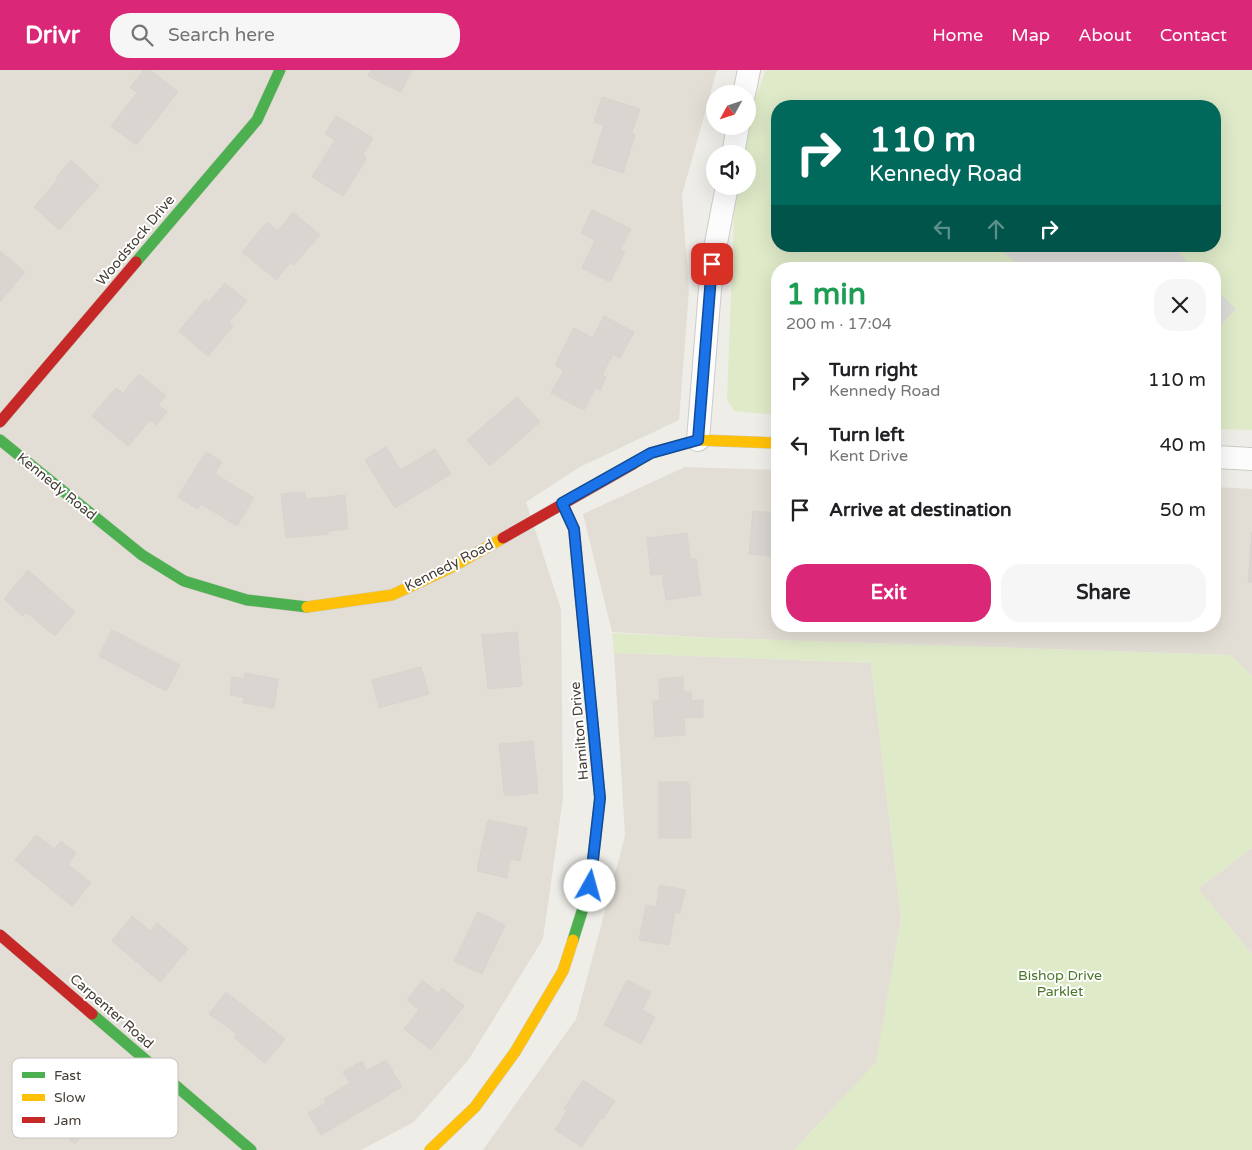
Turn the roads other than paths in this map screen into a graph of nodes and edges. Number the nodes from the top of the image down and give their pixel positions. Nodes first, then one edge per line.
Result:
1 (280, 70) edge
2 (749, 70) edge
3 (746, 85) edge
4 (725, 195) edge
5 (0, 422) edge
6 (0, 440) edge
7 (698, 440) junction
8 (771, 443) edge
9 (1221, 457) edge
10 (1252, 459) edge
11 (562, 503) junction
12 (0, 935) edge
13 (143, 1058) edge
14 (178, 1088) edge
15 (250, 1150) edge
16 (430, 1150) edge

1 - 5 street, Woodstock Drive
2 - 3 street
4 - 7 street
6 - 11 street, Kennedy Road
7 - 8 street, Kennedy Road
7 - 11 street, Kennedy Road
9 - 10 street
11 - 16 street, Hamilton Drive
12 - 13 street, Carpenter Road
14 - 15 street, Carpenter Road

